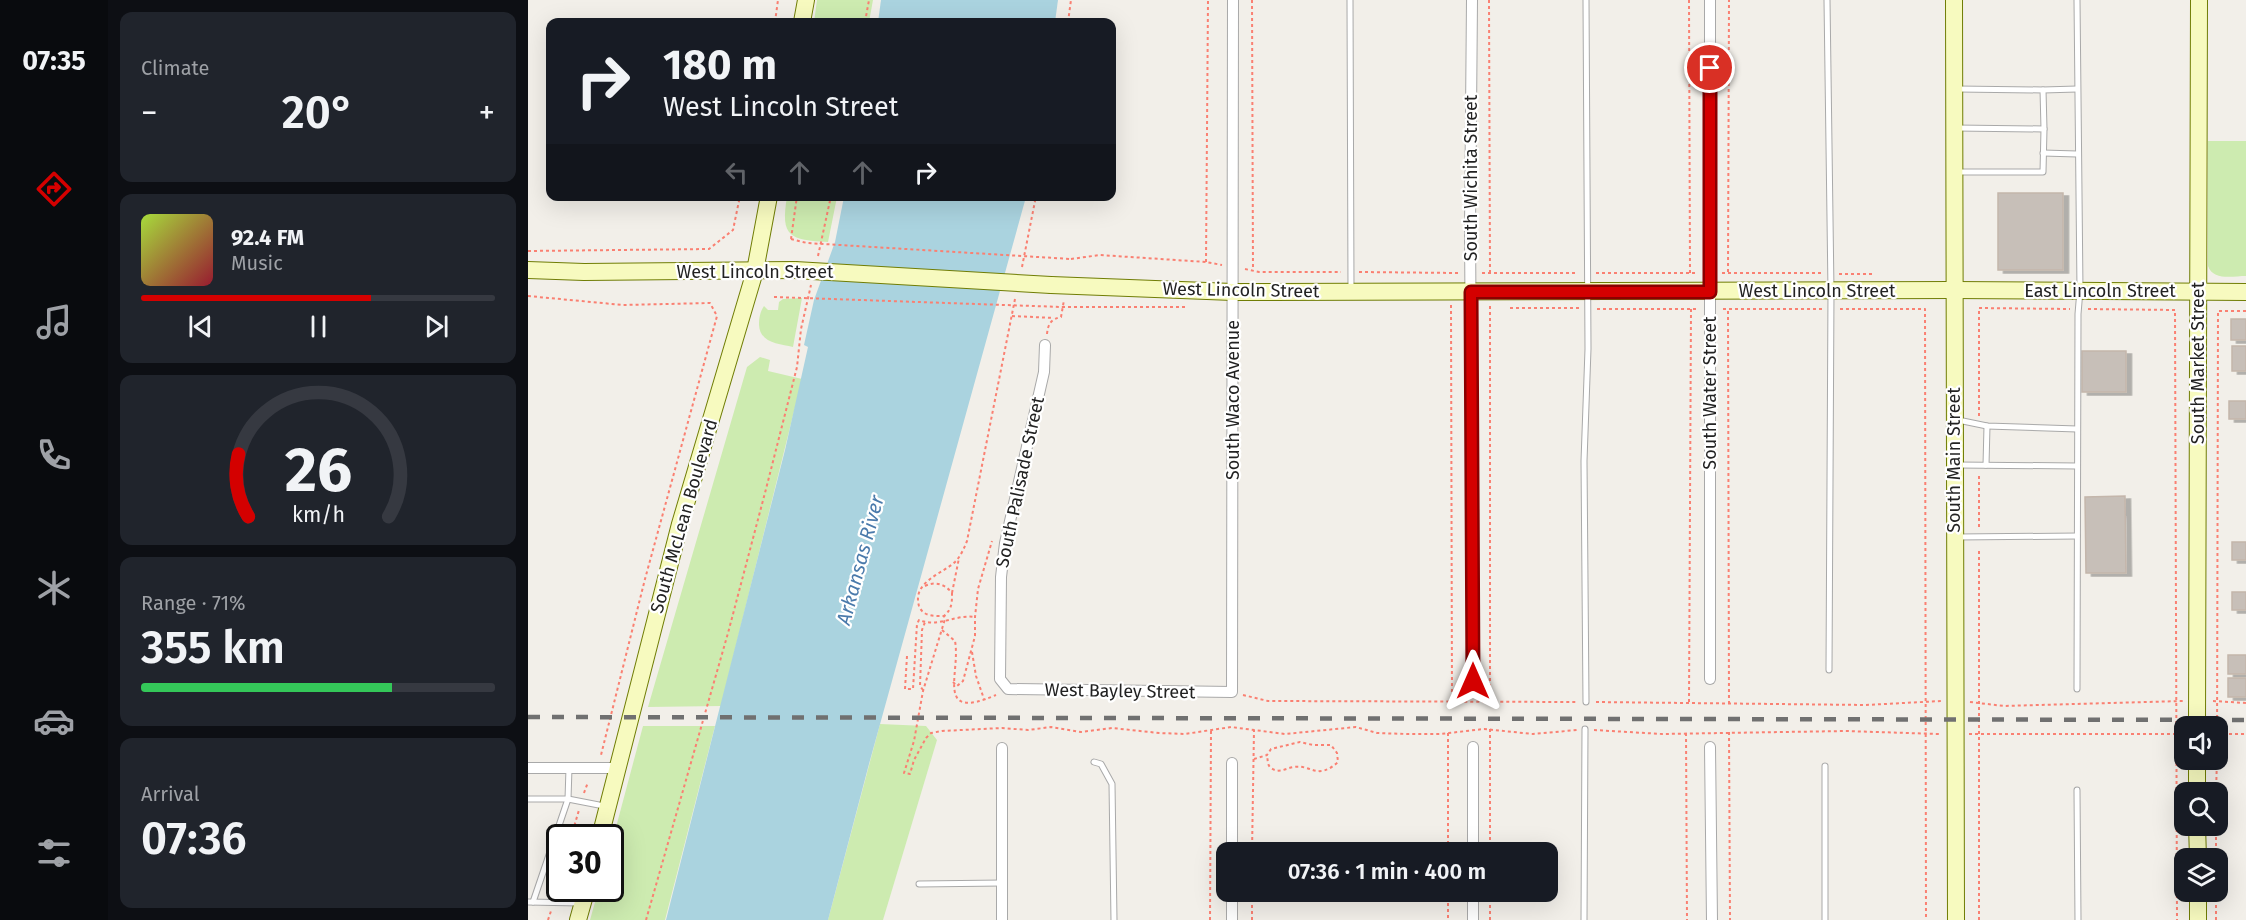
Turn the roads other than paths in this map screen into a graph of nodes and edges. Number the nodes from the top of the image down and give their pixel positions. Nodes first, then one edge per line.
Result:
1 (806, 0) edge
2 (1233, 0) edge
3 (1350, 0) edge
4 (1472, 0) edge
5 (1586, 0) edge
6 (1710, 0) edge
7 (1827, 0) edge
8 (1954, 0) edge
9 (2077, 0) edge
10 (2199, 0) edge
11 (803, 18) edge
12 (1954, 89) junction
13 (2077, 89) junction
14 (2043, 90) junction
15 (1954, 128) junction
16 (2044, 129) junction
17 (2043, 153) junction
18 (2078, 153) junction
19 (1954, 172) junction
20 (768, 201) edge
21 (528, 270) edge
22 (755, 271) junction
23 (1954, 290) junction
24 (2080, 290) junction
25 (1831, 291) junction
26 (2199, 291) junction
27 (1233, 292) junction
28 (1351, 292) junction
29 (1710, 292) junction
30 (2246, 292) edge
31 (1471, 300) junction
32 (1587, 300) junction
33 (1045, 345) road end
34 (1954, 420) junction
35 (1987, 426) junction
36 (2077, 429) junction
37 (1954, 465) junction
38 (1983, 465) junction
39 (2077, 466) junction
40 (2077, 536) junction
41 (1954, 537) junction
42 (1829, 670) dead end
43 (1710, 679) dead end
44 (1473, 681) dead end
45 (1008, 689) joint
46 (2077, 689) dead end
47 (1232, 692) joint
48 (1586, 702) road end
49 (2197, 716) edge
50 (1585, 729) road end
51 (1473, 747) dead end
52 (1710, 747) dead end
53 (1002, 748) dead end
54 (1094, 762) dead end
55 (1232, 763) dead end
56 (1825, 766) dead end
57 (528, 768) edge
58 (569, 768) junction
59 (619, 768) junction
60 (2077, 790) dead end
61 (528, 799) edge
62 (568, 799) junction
63 (608, 807) junction
64 (603, 824) edge
65 (1232, 842) edge
66 (1473, 842) edge
67 (1002, 883) junction
68 (919, 884) dead end
69 (546, 900) edge
70 (531, 902) edge
71 (582, 902) edge
72 (1232, 902) edge
73 (1473, 902) edge
74 (2198, 902) edge
75 (578, 920) edge
76 (1002, 920) edge
77 (1114, 920) edge
78 (1232, 920) edge
79 (1473, 920) edge
80 (1584, 920) edge
81 (1712, 920) edge
82 (1825, 920) edge
83 (1956, 920) edge
84 (2078, 920) edge
85 (2198, 920) edge

1 - 11 street
2 - 27 street, South Waco Avenue
3 - 28 lane
4 - 31 street, South Wichita Street
5 - 32 lane
6 - 29 street, South Water Street
7 - 25 lane
8 - 12 street, South Main Street
9 - 13 lane
10 - 26 street, South Market Street
12 - 14 lane
12 - 15 street, South Main Street
13 - 14 lane
13 - 18 lane
14 - 16 lane
15 - 16 lane
15 - 19 street, South Main Street
16 - 17 lane
17 - 18 lane
17 - 19 lane
18 - 24 lane
19 - 23 street, South Main Street
20 - 22 street, South McLean Boulevard
21 - 22 street, West Lincoln Street
22 - 27 street, West Lincoln Street, bridge
22 - 59 street, South McLean Boulevard
23 - 24 street, East Lincoln Street
23 - 25 street, West Lincoln Street
23 - 34 street, South Main Street
24 - 26 street, East Lincoln Street
24 - 36 lane
25 - 29 street, West Lincoln Street
25 - 42 lane
26 - 30 street, East Lincoln Street
26 - 49 street, South Market Street
27 - 28 street, West Lincoln Street
27 - 47 street, South Waco Avenue
28 - 31 street, West Lincoln Street
29 - 32 street, West Lincoln Street
29 - 43 street, South Water Street
31 - 32 street, West Lincoln Street
31 - 44 street, South Wichita Street
32 - 48 lane
33 - 45 street, South Palisade Street
34 - 35 lane
34 - 37 street, South Main Street
35 - 36 lane
35 - 38 lane
36 - 39 lane
37 - 38 lane
37 - 41 street, South Main Street
38 - 39 lane
39 - 40 lane
40 - 41 lane
40 - 46 lane
41 - 83 street, South Main Street
45 - 47 street, West Bayley Street
50 - 80 lane
51 - 66 street
52 - 81 street
53 - 67 street
54 - 77 lane
55 - 65 street
56 - 82 lane
57 - 58 street
58 - 59 street
58 - 62 lane
59 - 63 street, South McLean Boulevard
60 - 84 lane
61 - 62 lane
62 - 63 lane
62 - 70 lane
63 - 64 street, South McLean Boulevard
67 - 68 lane
67 - 76 street
69 - 70 lane
71 - 75 street
72 - 78 street
73 - 79 street
74 - 85 street

